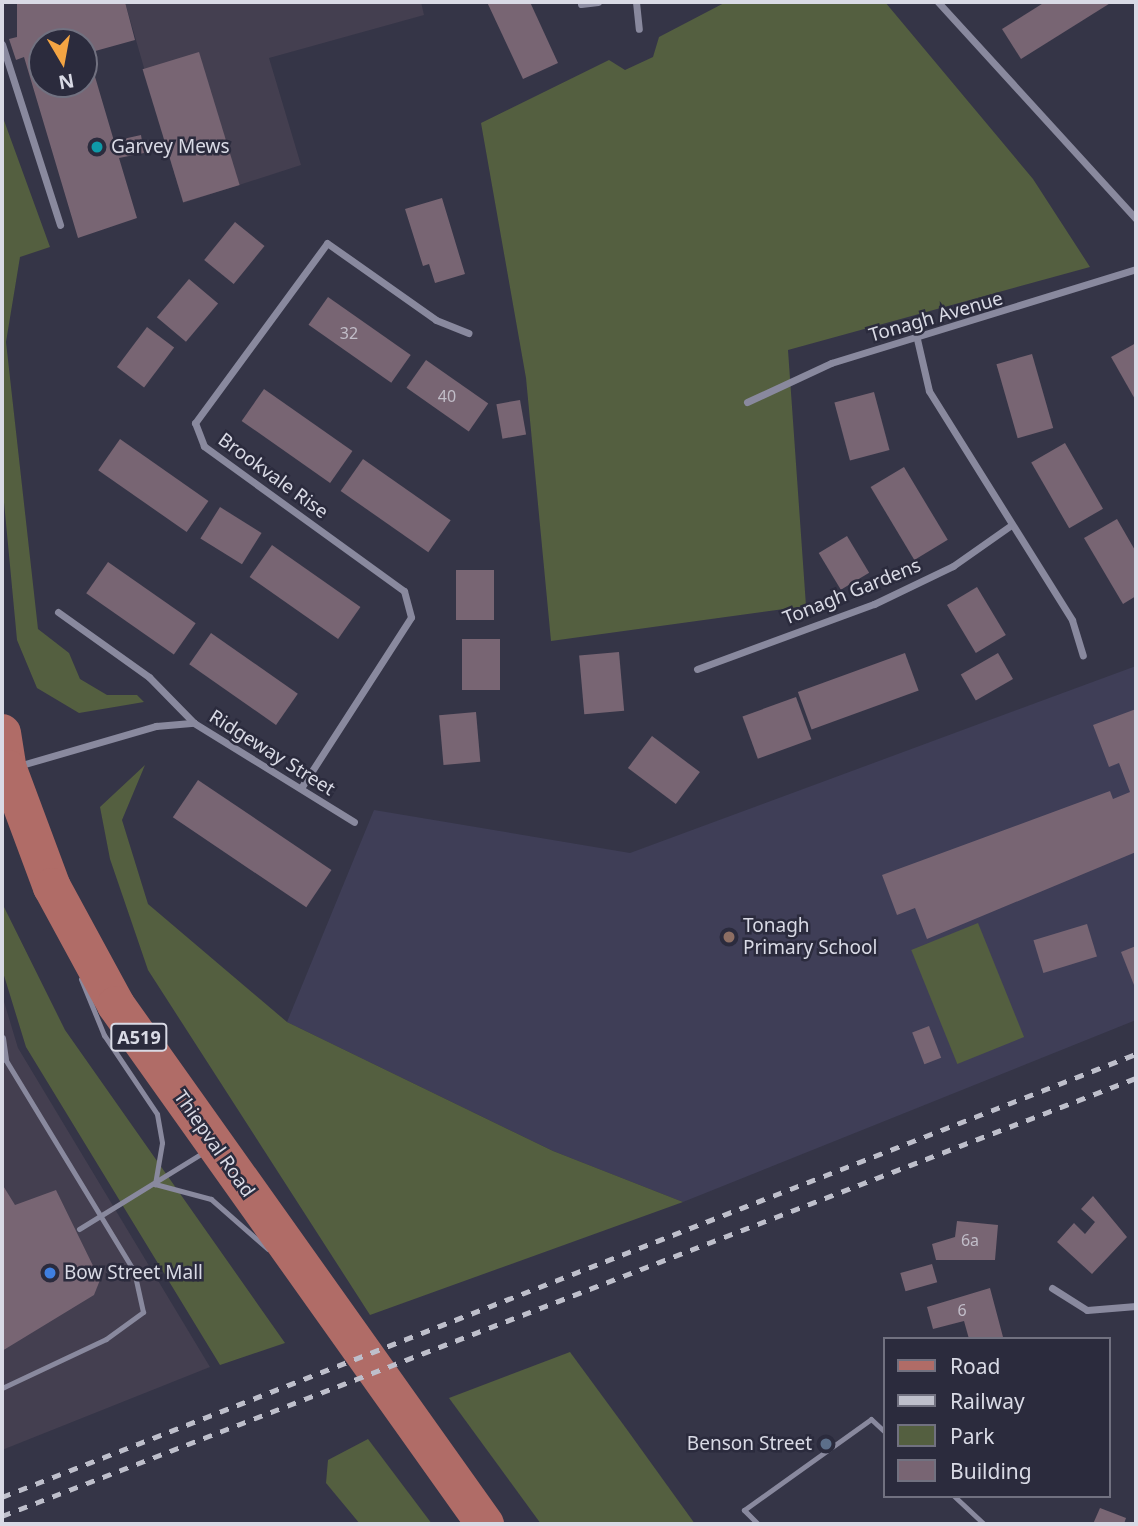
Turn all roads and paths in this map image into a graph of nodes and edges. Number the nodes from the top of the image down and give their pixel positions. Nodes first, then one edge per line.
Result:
1 (598, 2) edge
2 (636, 2) edge
3 (940, 2) edge
4 (581, 4) dead end
5 (639, 29) dead end
6 (2, 44) edge
7 (1136, 219) edge
8 (60, 225) dead end
9 (1136, 269) edge
10 (468, 333) dead end
11 (917, 339) junction
12 (747, 402) dead end
13 (1010, 526) junction
14 (58, 612) dead end
15 (1083, 655) dead end
16 (697, 669) dead end
17 (194, 723) junction
18 (5, 751) edge
19 (301, 788) junction
20 (354, 822) dead end
21 (78, 963) dead end
22 (2, 1038) edge
23 (5, 1059) joint
24 (216, 1145) junction
25 (154, 1185) junction
26 (79, 1229) dead end
27 (1052, 1287) dead end
28 (314, 1289) junction
29 (1136, 1306) edge
30 (2, 1388) edge
31 (883, 1430) edge
32 (956, 1498) edge
33 (477, 1514) edge
34 (758, 1524) edge
35 (984, 1524) edge

1 - 4 street
2 - 5 street
3 - 7 street
6 - 8 street
9 - 11 street, Tonagh Avenue
10 - 19 street, Brookvale Rise
11 - 12 street, Tonagh Avenue
11 - 13 street
13 - 15 street
13 - 16 street, Tonagh Gardens
14 - 17 street
17 - 18 street, Ridgeway Street
17 - 19 street, Ridgeway Street
18 - 24 main road, Thiepval Road / A519
19 - 20 street, Ridgeway Street
21 - 25 lane
22 - 23 street
23 - 30 lane
24 - 25 lane
24 - 28 main road, Thiepval Road / A519
25 - 26 lane
25 - 28 lane
27 - 29 street
28 - 33 main road, Thiepval Road / A519
31 - 34 lane
32 - 35 lane

